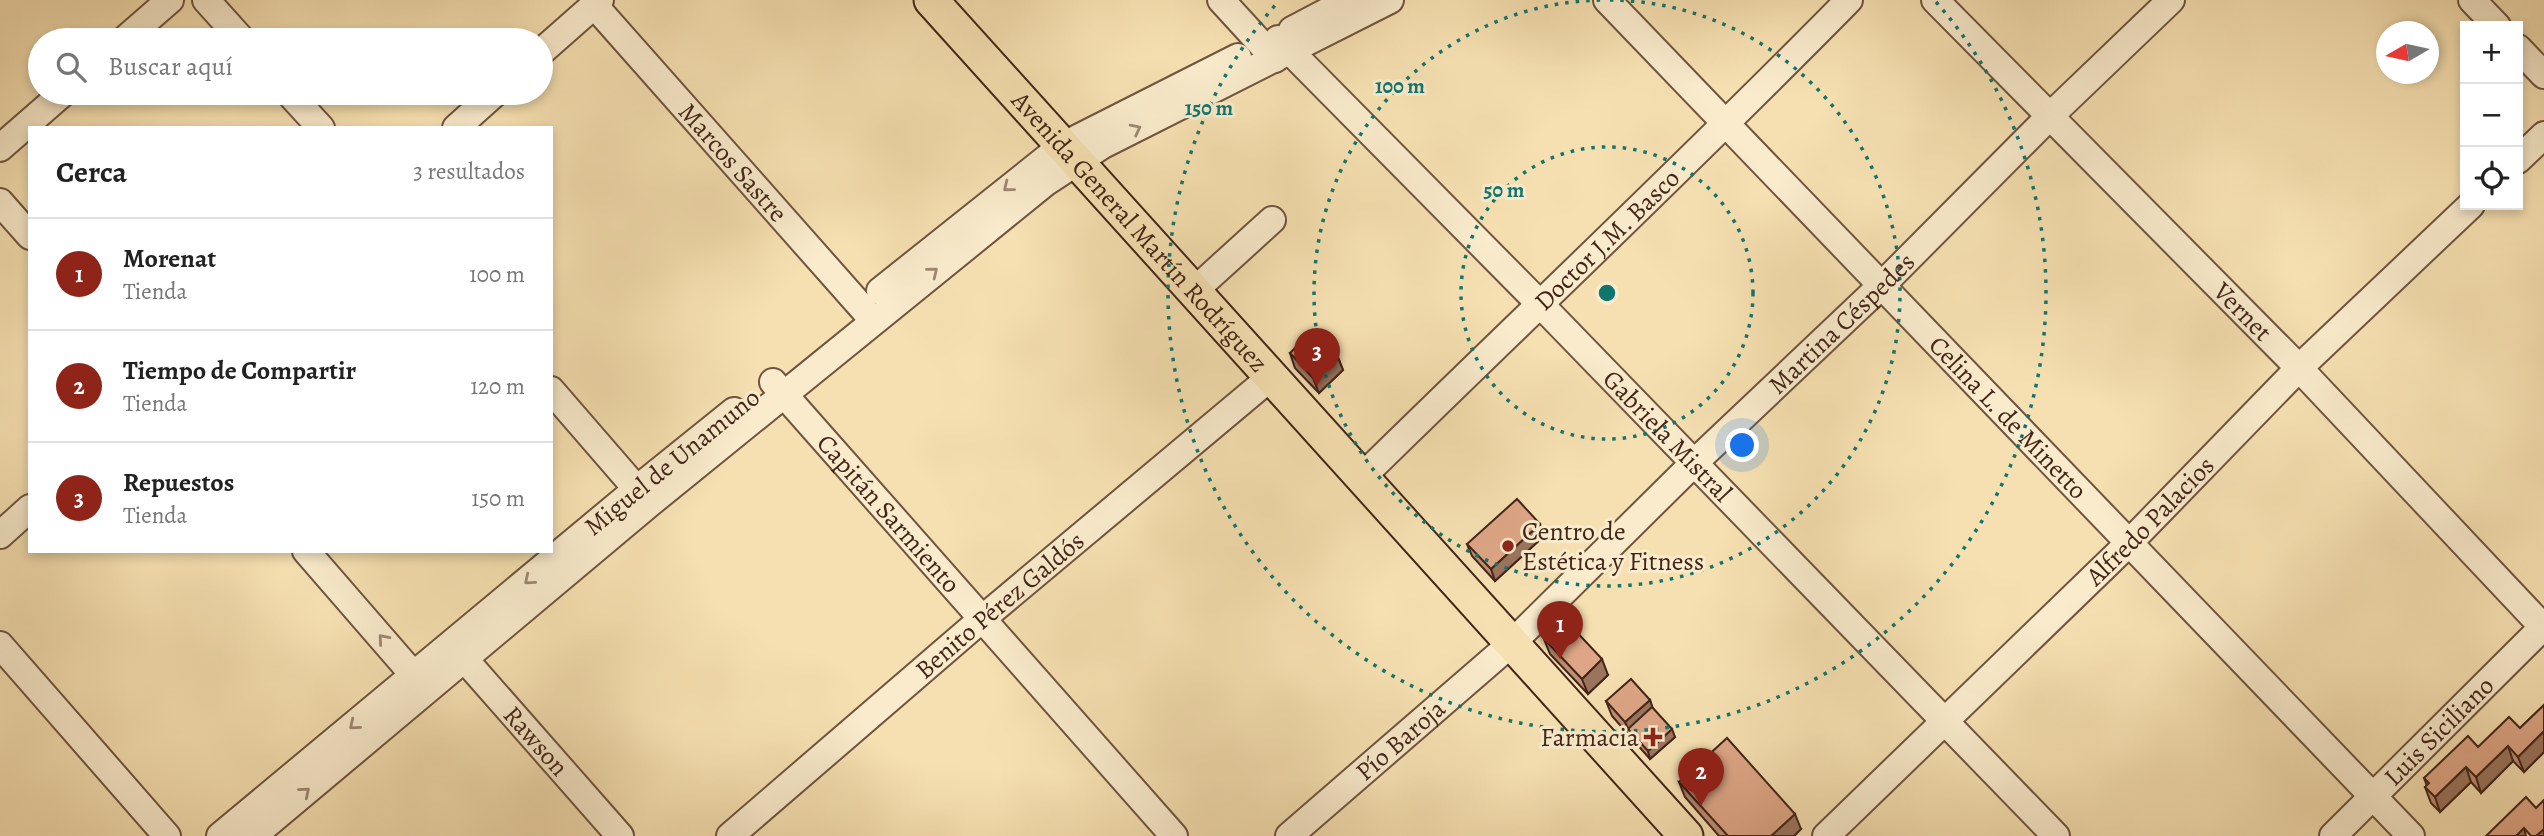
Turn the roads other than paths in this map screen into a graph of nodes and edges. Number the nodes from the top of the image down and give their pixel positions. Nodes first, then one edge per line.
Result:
1 (170, 0) edge
2 (206, 0) edge
3 (931, 0) edge
4 (1221, 0) edge
5 (1349, 0) edge
6 (1390, 0) edge
7 (1607, 0) edge
8 (1849, 0) edge
9 (1935, 0) edge
10 (2171, 0) edge
11 (2472, 0) edge
12 (597, 3) edge
13 (2492, 21) edge
14 (138, 28) edge
15 (231, 28) edge
16 (553, 42) edge
17 (1276, 48) junction
18 (2523, 53) edge
19 (2544, 75) edge
20 (49, 105) edge
21 (300, 105) edge
22 (482, 105) edge
23 (2050, 117) junction
24 (1727, 124) junction
25 (319, 126) edge
26 (458, 126) edge
27 (2544, 135) edge
28 (0, 148) edge
29 (1070, 154) junction
30 (2523, 155) edge
31 (0, 202) edge
32 (2466, 210) edge
33 (1272, 220) dead end
34 (28, 234) edge
35 (1882, 285) junction
36 (1194, 291) junction
37 (1539, 303) junction
38 (867, 314) junction
39 (2299, 368) junction
40 (1271, 377) junction
41 (777, 387) junction
42 (553, 392) edge
43 (1694, 463) junction
44 (1362, 477) junction
45 (643, 496) junction
46 (28, 510) edge
47 (0, 534) edge
48 (2130, 542) junction
49 (308, 553) edge
50 (982, 619) junction
51 (2543, 627) edge
52 (1512, 643) junction
53 (0, 645) edge
54 (458, 652) junction
55 (421, 683) junction
56 (1945, 719) junction
57 (2373, 797) junction
58 (167, 836) edge
59 (220, 836) edge
60 (253, 836) edge
61 (620, 836) edge
62 (730, 836) edge
63 (1174, 836) edge
64 (1289, 836) edge
65 (1686, 836) edge
66 (1826, 836) edge
67 (2056, 836) edge
68 (2333, 836) edge
69 (2411, 836) edge

1 - 14 street
2 - 15 street
3 - 29 main road, Avenida General Martín Rodríguez
4 - 17 street, Gabriela Mistral
5 - 17 street
6 - 17 street
7 - 24 street, Celina L. de Minetto
8 - 24 street, Doctor J.M. Basco
9 - 23 street, Vernet
10 - 23 street, Martina Céspedes
11 - 13 street
12 - 16 street
12 - 38 street, Marcos Sastre
17 - 29 street, Miguel de Unamuno
17 - 37 street, Gabriela Mistral
18 - 19 street
20 - 28 street
21 - 25 street
22 - 26 street
23 - 35 street, Martina Céspedes
23 - 39 street, Vernet
24 - 35 street, Celina L. de Minetto
24 - 37 street, Doctor J.M. Basco
27 - 30 street
29 - 36 main road, Avenida General Martín Rodríguez
29 - 38 street, Miguel de Unamuno
31 - 34 street
32 - 39 street, Alfredo Palacios
33 - 36 street
35 - 43 street, Martina Céspedes
35 - 48 street, Celina L. de Minetto
36 - 40 main road, Avenida General Martín Rodríguez
37 - 43 street, Gabriela Mistral
37 - 44 street, Doctor J.M. Basco
38 - 41 street, Miguel de Unamuno
39 - 48 street, Alfredo Palacios
39 - 51 street, Vernet
40 - 44 main road, Avenida General Martín Rodríguez
40 - 50 street, Benito Pérez Galdós
41 - 45 street, Miguel de Unamuno
41 - 50 street, Capitán Sarmiento
42 - 45 street
43 - 52 street, Martina Céspedes
43 - 56 street, Gabriela Mistral
44 - 52 main road, Avenida General Martín Rodríguez
45 - 54 street, Miguel de Unamuno
46 - 47 street
48 - 56 street, Alfredo Palacios
48 - 57 street, Celina L. de Minetto
55 -> 49 street
50 - 62 street, Benito Pérez Galdós
50 - 63 street, Capitán Sarmiento
51 - 57 street, Luis Siciliano
52 - 64 street, Pío Baroja
52 - 65 main road, Avenida General Martín Rodríguez
53 - 58 street
54 - 55 street, Miguel de Unamuno
54 - 61 street, Rawson
55 -> 59 street, Miguel de Unamuno
60 -> 55 street, Miguel de Unamuno
56 - 66 street, Alfredo Palacios
56 - 67 street, Gabriela Mistral
57 - 68 street, Luis Siciliano
57 - 69 street, Celina L. de Minetto

